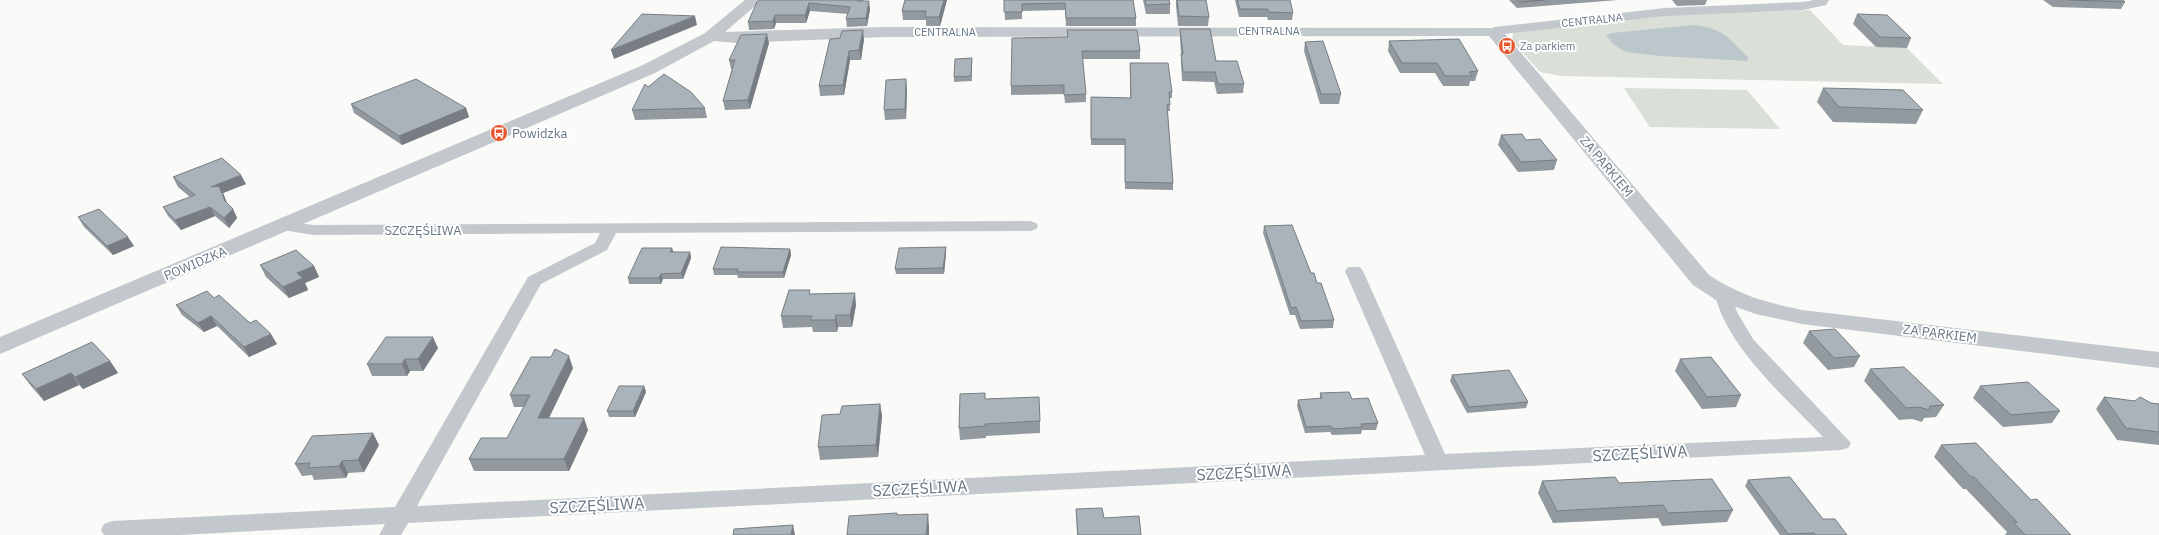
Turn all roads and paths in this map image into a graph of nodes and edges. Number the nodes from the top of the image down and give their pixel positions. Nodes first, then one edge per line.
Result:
1 (754, 0) edge
2 (1823, 0) edge
3 (1494, 31) junction
4 (711, 36) junction
5 (283, 226) junction
6 (1030, 226) dead end
7 (611, 228) junction
8 (1354, 271) dead end
9 (1724, 295) junction
10 (0, 346) edge
11 (2159, 360) edge
12 (1438, 462) junction
13 (402, 515) junction
14 (112, 530) dead end
15 (390, 535) edge

1 - 4 street, POWIDZKA
2 - 3 street, CENTRALNA
3 - 4 street, CENTRALNA
3 - 9 street, ZA PARKIEM
4 - 5 street, POWIDZKA
5 - 7 street, SZCZĘŚLIWA
5 - 10 street, POWIDZKA
6 - 7 street, SZCZĘŚLIWA
7 - 13 street
8 - 12 street
9 - 11 street, ZA PARKIEM
9 - 12 street, SZCZĘŚLIWA
12 - 13 street, SZCZĘŚLIWA
13 - 14 street, SZCZĘŚLIWA
13 - 15 street

